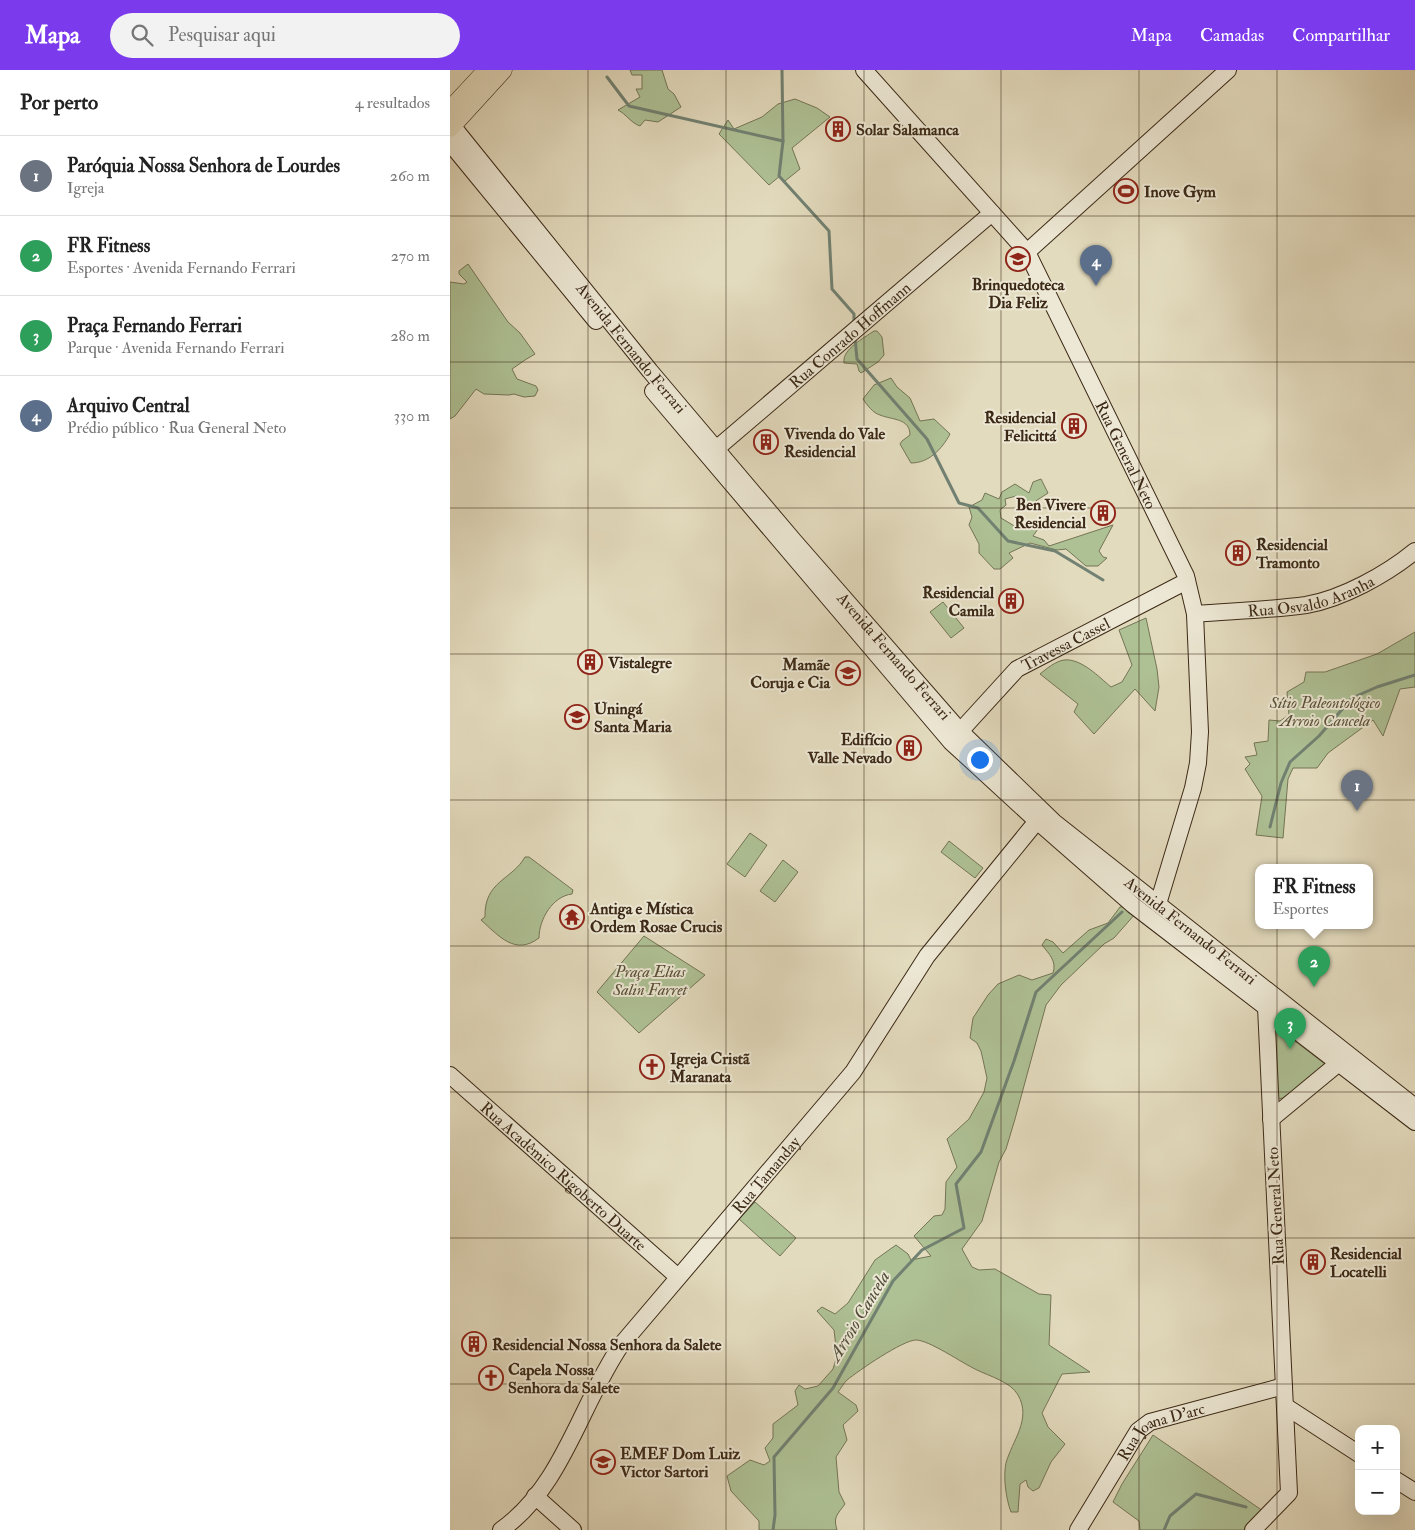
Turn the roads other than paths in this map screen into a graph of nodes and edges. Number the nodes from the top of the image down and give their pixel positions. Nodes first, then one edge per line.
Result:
1 (487, 70) edge
2 (503, 70) edge
3 (864, 70) edge
4 (1228, 70) edge
5 (450, 126) edge
6 (992, 213) junction
7 (1027, 252) junction
8 (712, 453) junction
9 (1415, 551) edge
10 (1187, 581) junction
11 (1195, 614) junction
12 (956, 736) junction
13 (1037, 821) junction
14 (1158, 904) junction
15 (1266, 1007) junction
16 (1343, 1059) junction
17 (450, 1075) edge
18 (1415, 1107) edge
19 (1271, 1118) junction
20 (1415, 1122) edge
21 (678, 1278) junction
22 (1284, 1386) junction
23 (1285, 1406) junction
24 (1355, 1451) edge
25 (1400, 1483) edge
26 (1415, 1492) edge
27 (535, 1496) junction
28 (501, 1530) edge
29 (573, 1530) edge
30 (1078, 1530) edge
31 (1253, 1530) edge

1 - 5 main road
2 - 5 main road
3 - 6 main road, Rua General Neto
4 - 7 main road
5 - 8 main road, Avenida Fernando Ferrari
6 - 7 main road, Rua General Neto
6 - 8 main road, Rua Conrado Hoffmann
7 - 10 main road, Rua General Neto
8 - 12 main road, Avenida Fernando Ferrari
9 - 11 main road, Rua Osvaldo Aranha
10 - 11 main road, Rua General Neto
10 - 12 main road, Travessa Cassel
11 - 14 main road, Rua General Neto
12 - 13 main road, Avenida Fernando Ferrari
12 - 14 main road, Avenida Fernando Ferrari
13 - 15 main road, Avenida Fernando Ferrari
13 - 21 main road, Rua Tamanday
14 - 16 main road, Avenida Fernando Ferrari
15 - 16 main road, Avenida Fernando Ferrari
15 - 19 main road, Rua General Neto
16 - 18 main road, Avenida Fernando Ferrari
16 - 19 main road
16 - 20 main road, Avenida Fernando Ferrari
17 - 21 main road, Rua Acadêmico Rigoberto Duarte
19 - 22 main road, Rua General Neto
21 - 27 main road, Rua Tamanday
22 - 23 main road, Rua General Neto
22 - 30 main road, Rua Joana D'arc
23 - 24 main road
23 - 31 main road, Rua General Neto
25 - 26 main road
27 - 28 main road, Rua Tamanday
27 - 29 main road

